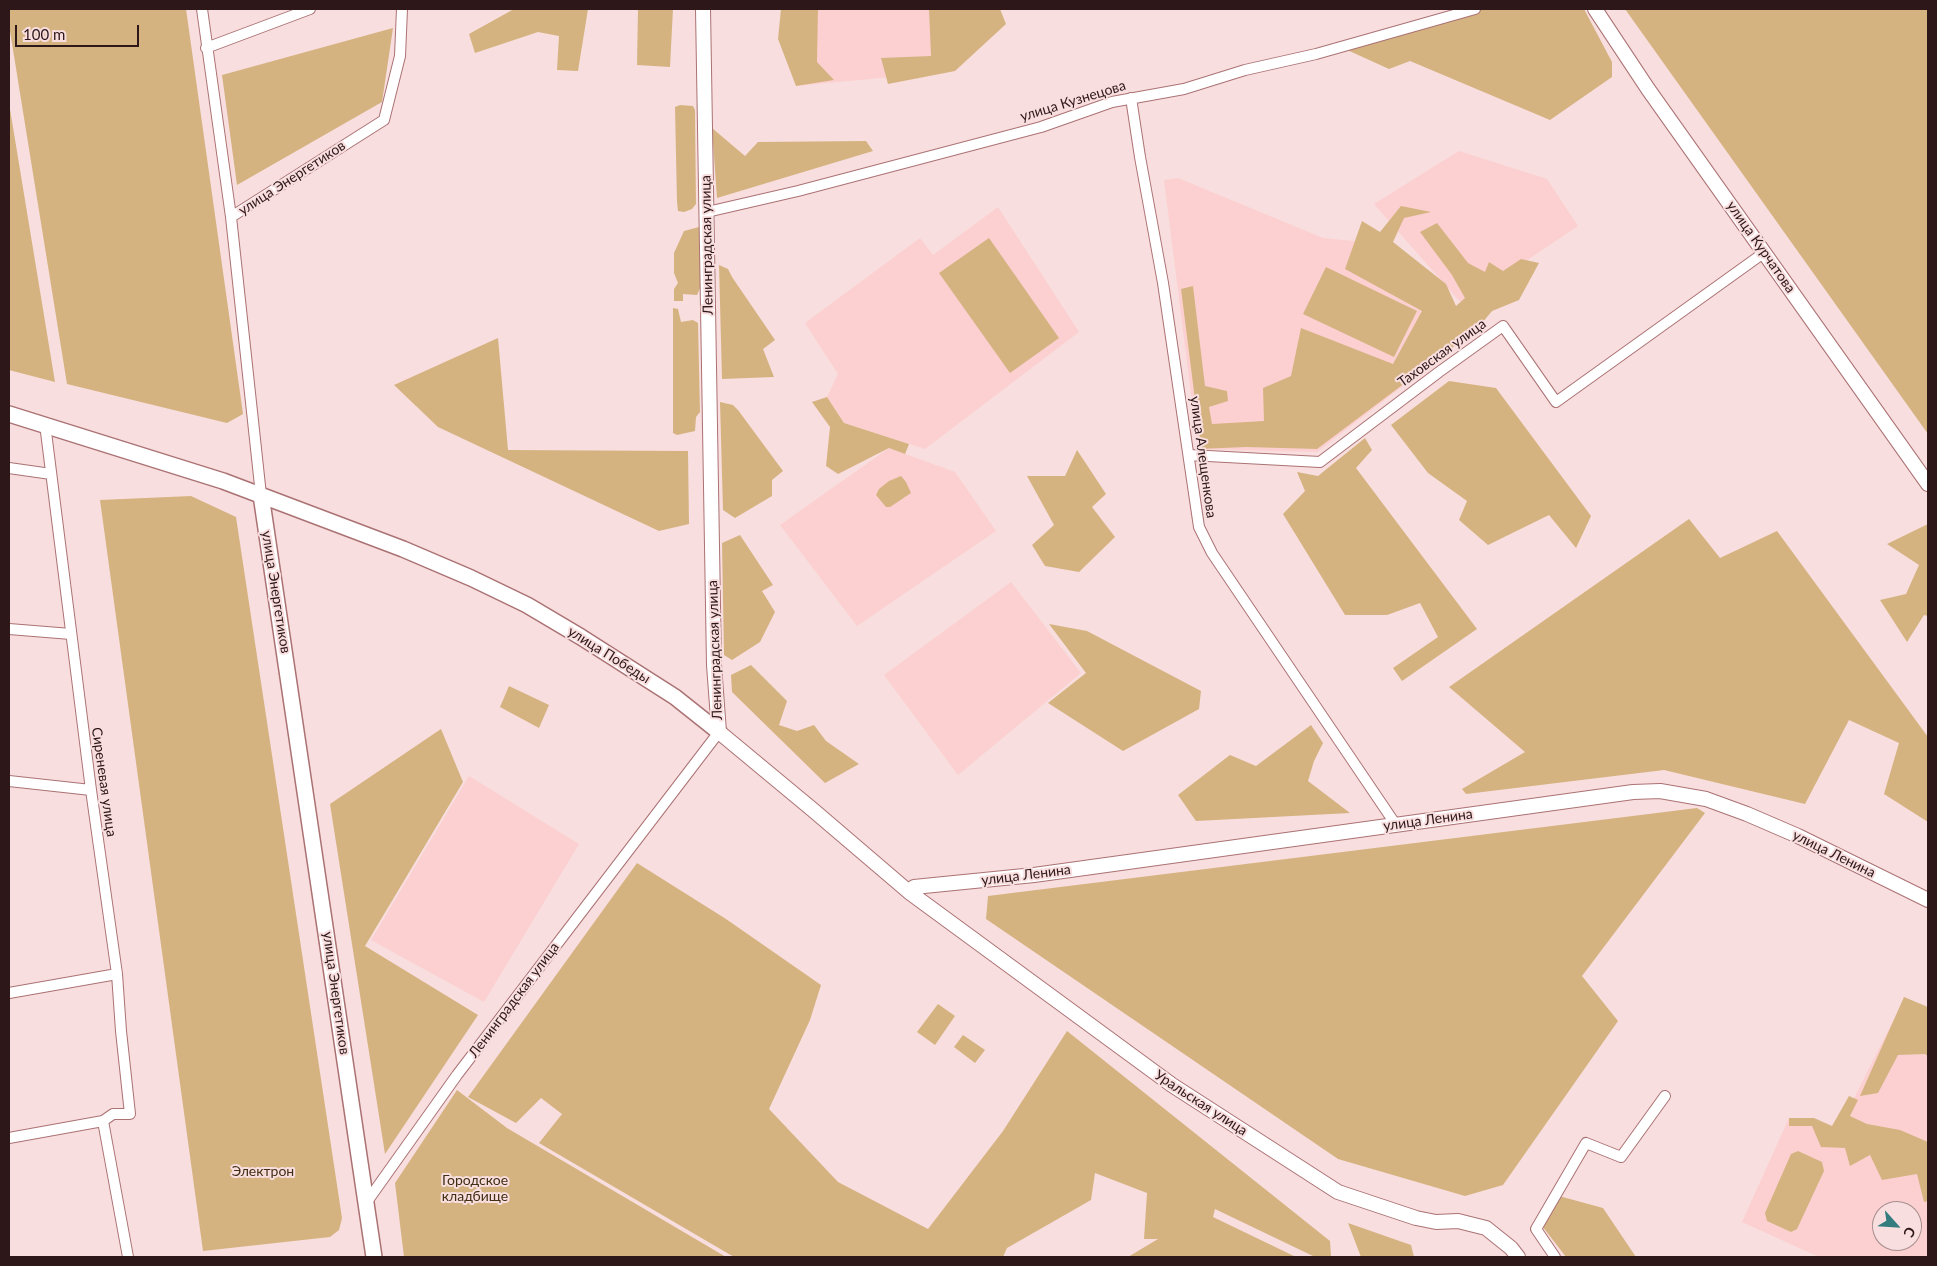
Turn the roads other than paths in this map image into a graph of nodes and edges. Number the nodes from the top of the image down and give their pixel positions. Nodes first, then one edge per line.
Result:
1 (202, 9) edge
2 (402, 9) edge
3 (703, 9) edge
4 (1475, 9) edge
5 (1595, 9) edge
6 (303, 10) edge
7 (206, 48) junction
8 (1131, 98) junction
9 (707, 212) junction
10 (231, 218) junction
11 (1765, 252) junction
12 (9, 414) edge
13 (45, 424) junction
14 (1189, 455) junction
15 (9, 468) edge
16 (51, 474) junction
17 (1928, 484) edge
18 (261, 495) junction
19 (9, 629) edge
20 (72, 634) junction
21 (719, 732) junction
22 (9, 781) edge
23 (91, 790) junction
24 (1396, 825) junction
25 (909, 892) junction
26 (1928, 900) edge
27 (117, 974) junction
28 (9, 993) edge
29 (1665, 1096) dead end
30 (103, 1122) junction
31 (9, 1138) edge
32 (366, 1203) junction
33 (128, 1257) edge
34 (374, 1257) edge
35 (1518, 1257) edge
36 (1556, 1257) edge

1 - 7 street
2 - 10 street, улица Энергетиков
3 - 9 main road, Ленинградская улица
4 - 8 street, улица Кузнецова
5 - 11 main road, улица Курчатова
6 - 7 street
7 - 10 street
8 - 9 street, улица Кузнецова
8 - 14 street, улица Алещенкова
9 - 21 main road, Ленинградская улица
10 - 18 street, улица Энергетиков
11 - 14 street, Таховская улица
11 - 17 main road, улица Курчатова
12 - 13 main road, улица Победы
13 - 16 street, Сиреневая улица
13 - 18 main road, улица Победы
14 - 24 street, улица Алещенкова
15 - 16 street
16 - 20 street, Сиреневая улица
18 - 21 main road, улица Победы
18 - 32 main road, улица Энергетиков
19 - 20 street
20 - 23 street, Сиреневая улица
21 - 25 main road, улица Победы
21 - 32 street, Ленинградская улица
22 - 23 street
23 - 27 street, Сиреневая улица
24 - 25 main road, улица Ленина
24 - 26 main road, улица Ленина
25 - 35 main road, Уральская улица
27 - 28 street
27 - 30 street, Сиреневая улица
29 - 36 street
30 - 31 street
30 - 33 street
32 - 34 main road, улица Энергетиков

